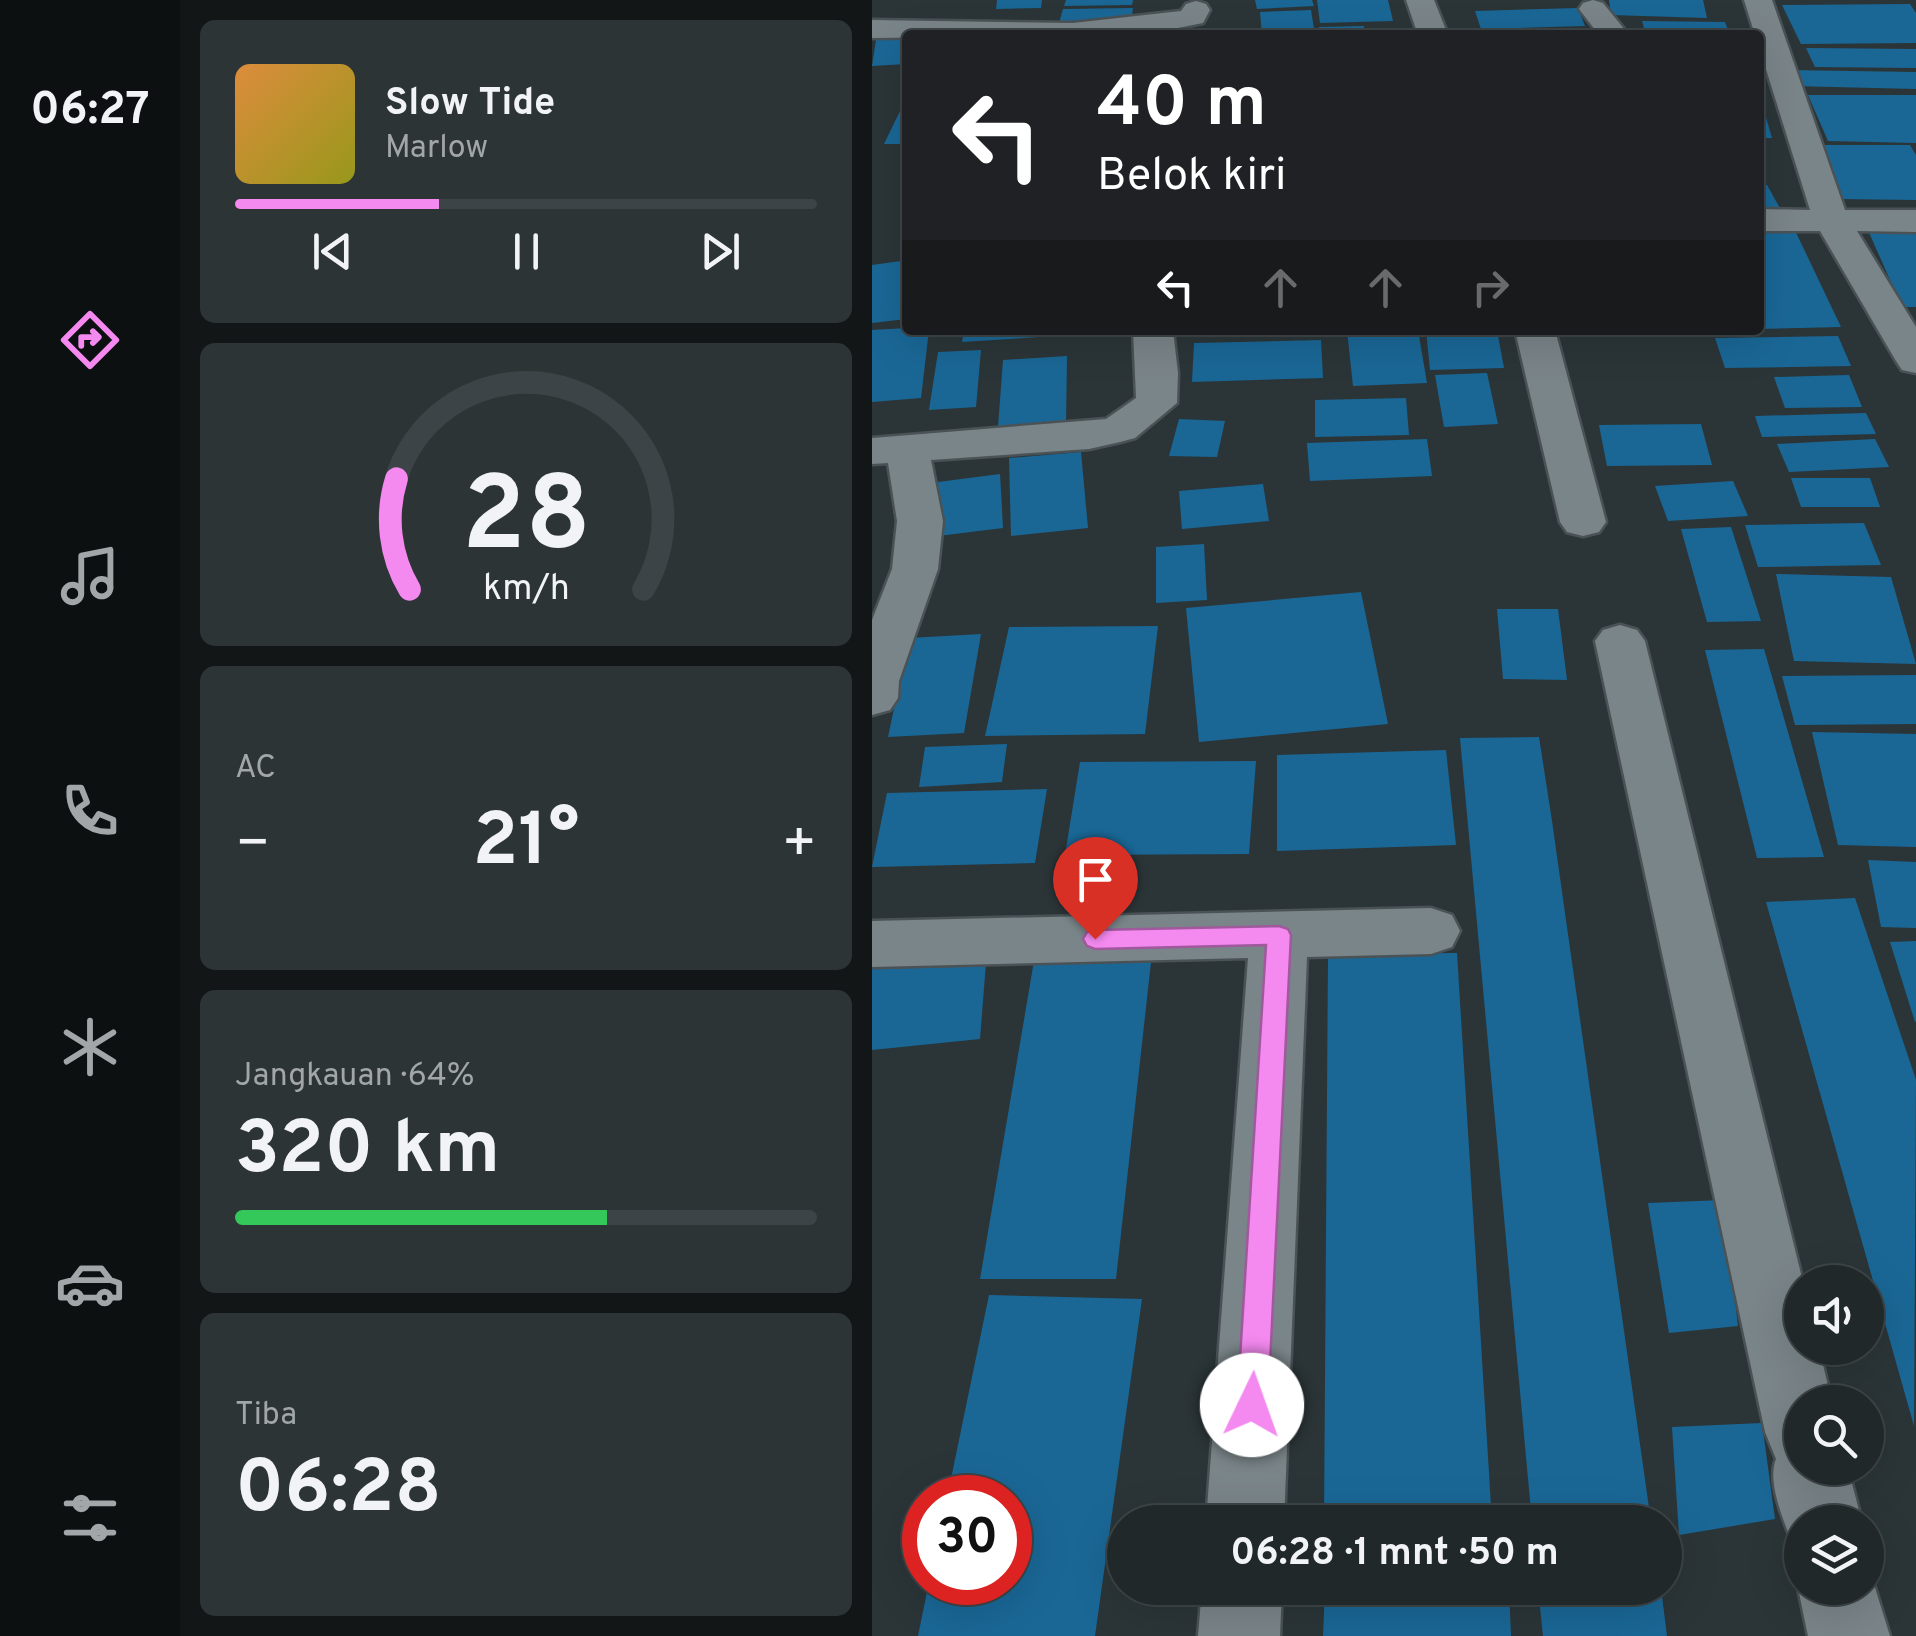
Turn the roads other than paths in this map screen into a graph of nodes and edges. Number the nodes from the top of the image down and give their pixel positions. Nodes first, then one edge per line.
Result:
1 (1420, 0) edge
2 (1758, 0) edge
3 (1593, 9) dead end
4 (1196, 10) dead end
5 (872, 29) edge
6 (907, 30) edge
7 (1132, 30) edge
8 (1431, 30) edge
9 (1610, 30) edge
10 (1830, 218) junction
11 (1764, 220) edge
12 (1916, 221) edge
13 (1154, 335) edge
14 (1536, 335) edge
15 (1916, 361) edge
16 (890, 451) edge
17 (1583, 522) dead end
18 (1620, 641) dead end
19 (872, 698) edge
20 (1430, 931) dead end
21 (1279, 935) junction
22 (872, 944) edge
23 (1791, 1385) edge
24 (1247, 1505) edge
25 (1241, 1605) edge
26 (1842, 1605) edge
27 (1239, 1636) edge
28 (1849, 1636) edge

1 - 8 street
2 - 10 street
3 - 9 street
4 - 7 street
5 - 6 street
10 - 11 street
10 - 12 street
10 - 15 street
13 - 16 street
14 - 17 street
16 - 19 street
18 - 23 street
20 - 21 street
21 - 22 street
21 - 24 street
25 - 27 street
26 - 28 street

